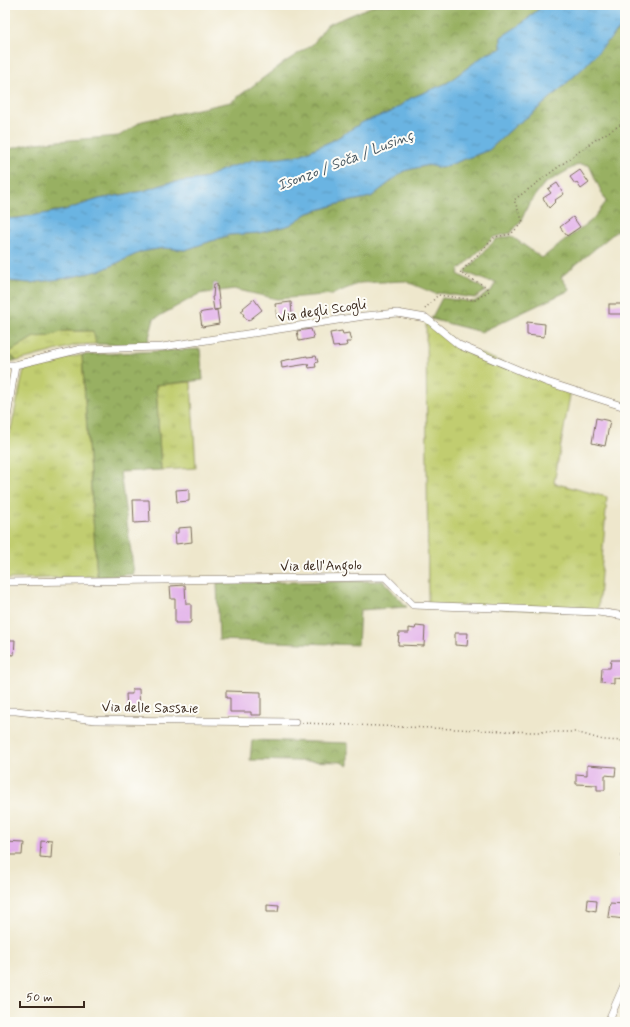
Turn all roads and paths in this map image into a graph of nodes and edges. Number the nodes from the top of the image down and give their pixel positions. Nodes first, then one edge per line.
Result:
1 (625, 110) edge
2 (419, 316) junction
3 (5, 365) edge
4 (15, 365) junction
5 (625, 407) edge
6 (5, 431) edge
7 (5, 582) edge
8 (625, 616) edge
9 (5, 711) edge
10 (295, 722) joint
11 (625, 741) edge
12 (625, 819) edge
13 (625, 876) edge
14 (625, 983) edge
15 (608, 1022) edge

1 - 2 path
2 - 4 street, Via degli Scogli
2 - 5 street, Via degli Scogli
3 - 4 street, Via degli Scogli
4 - 6 street
7 - 8 street, Via dell'Angolo
9 - 10 street, Via delle Sassaie
10 - 11 path
12 - 13 street
14 - 15 street

